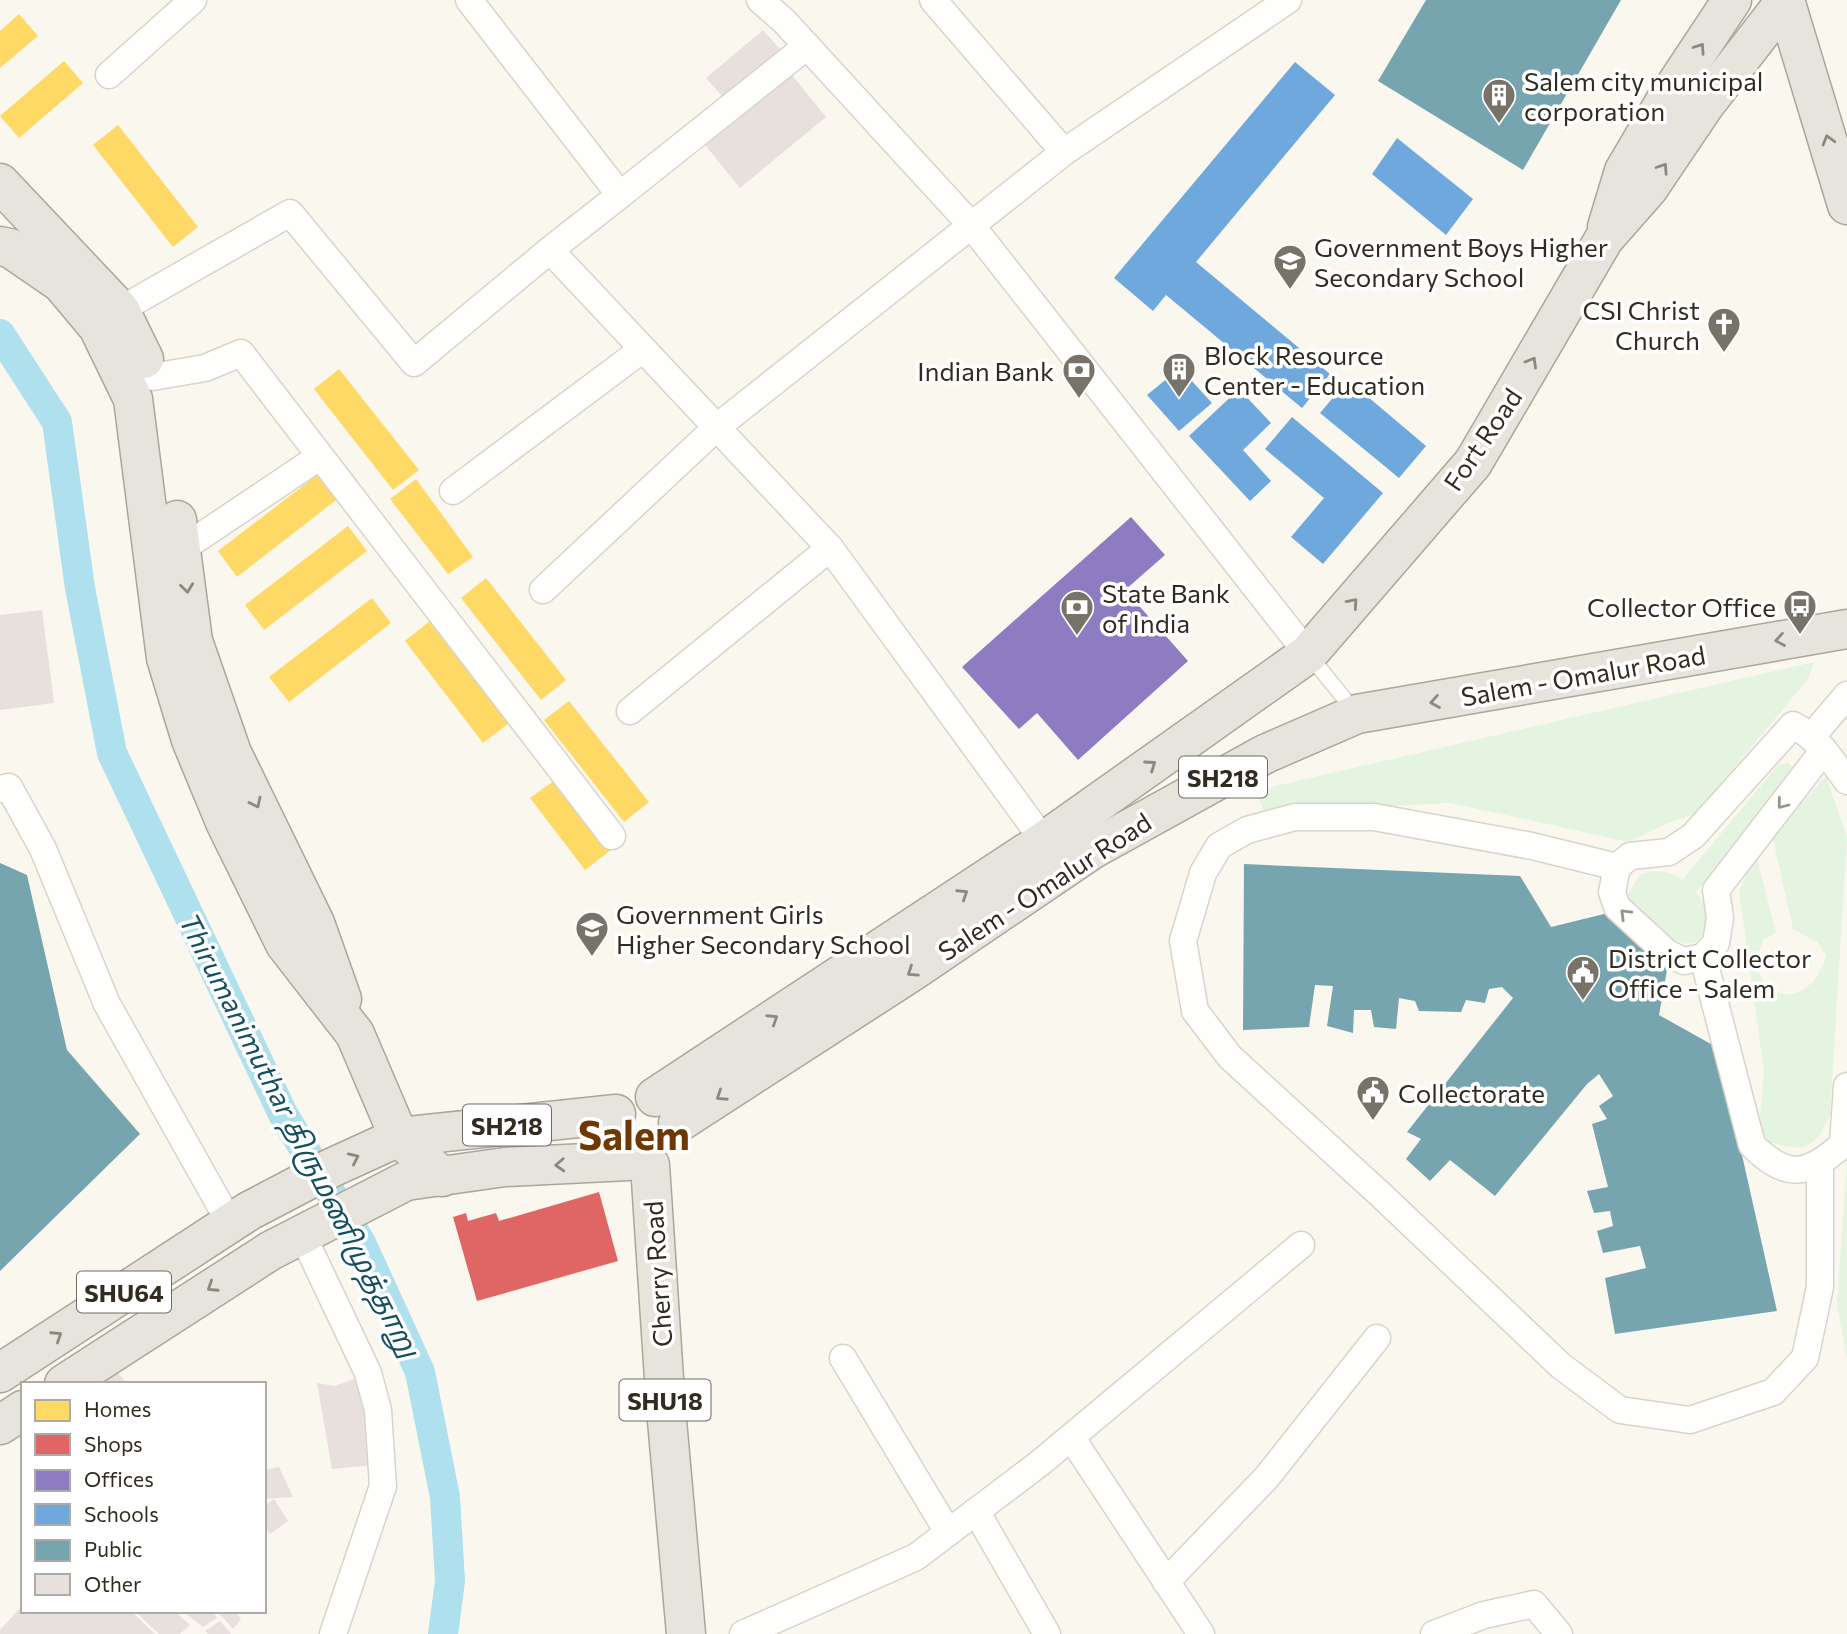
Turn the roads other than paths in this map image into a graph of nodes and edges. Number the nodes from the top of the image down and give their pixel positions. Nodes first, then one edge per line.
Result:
1 (192, 0) edge
2 (469, 0) edge
3 (760, 0) edge
4 (933, 0) edge
5 (1287, 0) edge
6 (1732, 0) edge
7 (1785, 0) edge
8 (807, 46) junction
9 (109, 75) dead end
10 (1064, 152) junction
11 (0, 183) edge
12 (620, 195) junction
13 (1847, 205) edge
14 (971, 225) junction
15 (1604, 239) junction
16 (0, 246) edge
17 (550, 250) junction
18 (120, 310) junction
19 (642, 349) junction
20 (152, 377) junction
21 (717, 427) junction
22 (319, 457) junction
23 (453, 491) dead end
24 (830, 548) junction
25 (182, 549) junction
26 (543, 590) dead end
27 (1847, 628) edge
28 (1308, 654) junction
29 (1847, 695) edge
30 (630, 711) dead end
31 (1357, 714) junction
32 (1818, 743) junction
33 (1847, 781) edge
34 (0, 789) edge
35 (612, 836) dead end
36 (1044, 841) junction
37 (1617, 867) junction
38 (300, 934) junction
39 (1703, 957) junction
40 (1847, 1086) edge
41 (667, 1110) junction
42 (616, 1114) junction
43 (399, 1137) junction
44 (639, 1163) junction
45 (1820, 1166) junction
46 (424, 1179) junction
47 (239, 1217) junction
48 (286, 1243) junction
49 (1301, 1245) dead end
50 (1377, 1338) dead end
51 (843, 1357) dead end
52 (0, 1373) edge
53 (67, 1382) edge
54 (21, 1411) edge
55 (0, 1425) edge
56 (1071, 1437) junction
57 (976, 1511) junction
58 (948, 1532) junction
59 (1166, 1582) junction
60 (333, 1634) edge
61 (686, 1634) edge
62 (743, 1634) edge
63 (1046, 1634) edge
64 (1201, 1634) edge
65 (1434, 1634) edge
66 (1559, 1634) edge

1 - 9 street
2 - 12 street
3 - 8 street
4 - 10 street
5 - 10 street
15 -> 6 main road, Fort Road
13 -> 7 main road
15 -> 7 main road, Fort Road
8 - 12 street
8 - 14 street
10 - 14 street
11 - 18 main road
12 - 17 street
14 - 21 street
14 - 28 street
28 -> 15 main road, Fort Road
16 - 38 main road
17 - 18 street
17 - 19 street
18 - 20 main road
19 - 21 street
19 - 23 street
20 - 22 street
20 - 25 main road
21 - 24 street
21 - 26 street
22 - 25 street
22 - 35 street
24 - 30 street
24 - 36 street
25 -> 38 main road
27 -> 31 main road, Salem - Omalur Road / SH218
28 - 31 lane
36 -> 28 main road, Salem - Omalur Road / SH218
29 - 32 street
31 -> 41 main road, Salem - Omalur Road / SH218
32 - 33 street
32 - 37 street
32 -> 39 street
34 - 47 street
41 -> 36 main road, Salem - Omalur Road / SH218
39 -> 37 street
37 - 45 street
38 - 43 main road
39 - 45 street
40 - 45 street
41 - 42 main road
41 - 44 main road
42 - 43 main road, SH218
42 - 44 main road
43 - 46 main road
47 -> 43 main road, SHU64
44 -> 46 main road
44 - 61 main road, Cherry Road / SHU18
46 - 48 main road
52 -> 47 main road, SHU64
48 -> 53 main road
48 - 60 street
49 - 56 street
50 - 59 street
51 - 58 street
54 - 55 main road
56 - 57 street
56 - 59 street
57 - 58 street
57 - 63 street
58 - 62 street
59 - 64 street
65 - 66 street

